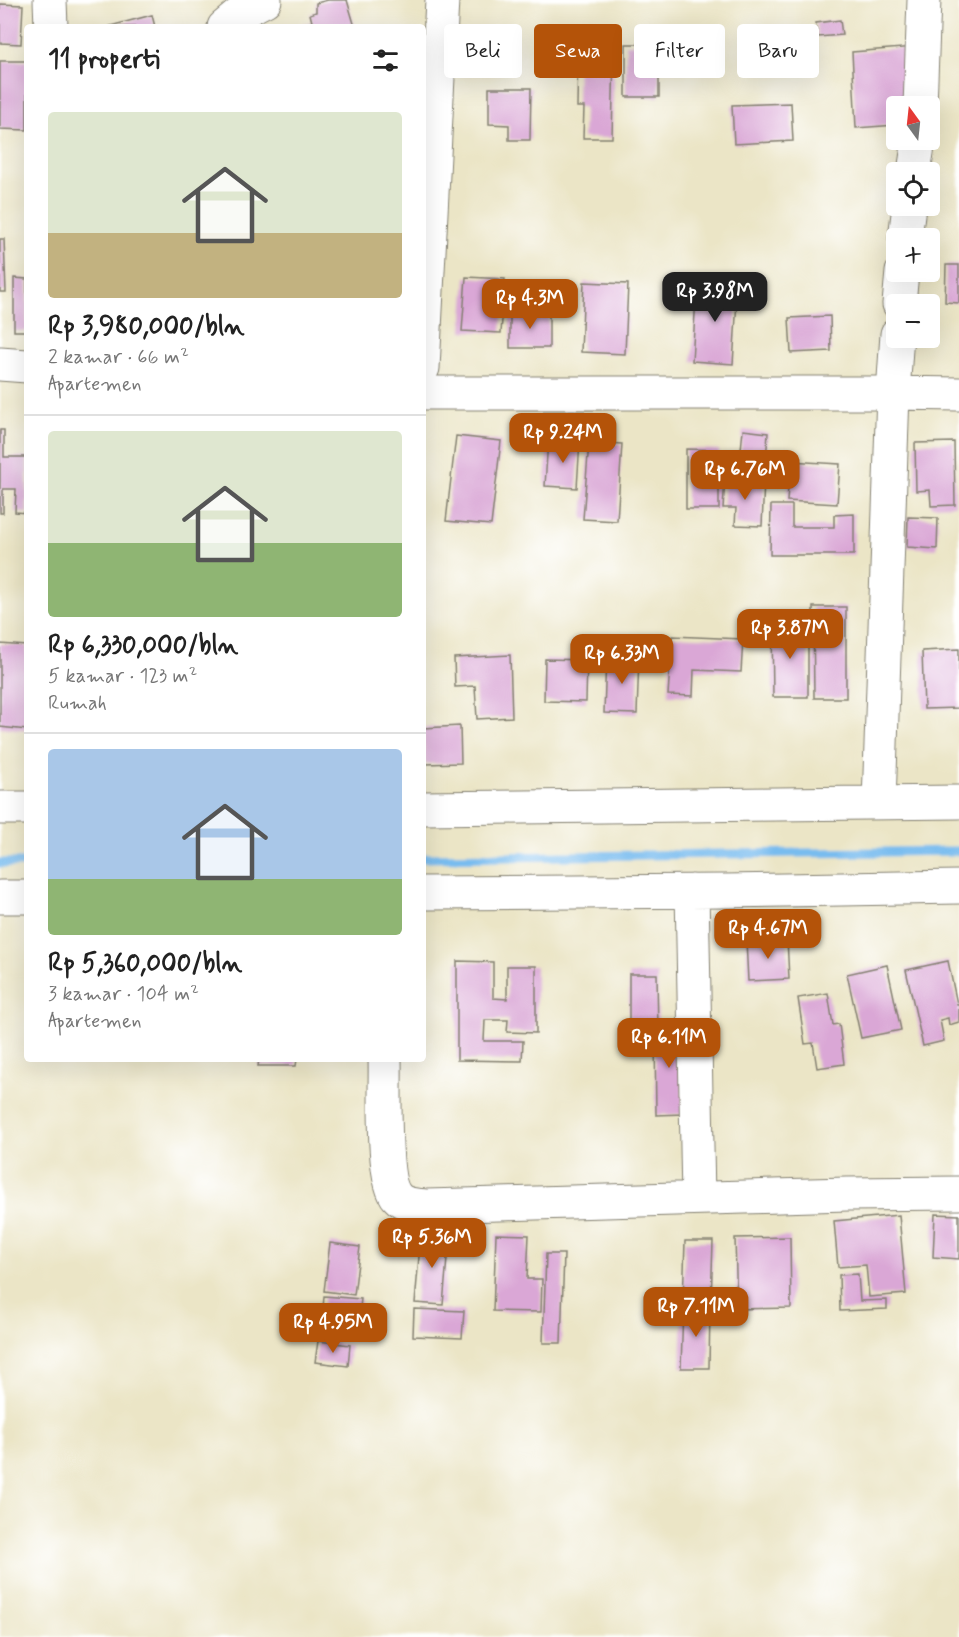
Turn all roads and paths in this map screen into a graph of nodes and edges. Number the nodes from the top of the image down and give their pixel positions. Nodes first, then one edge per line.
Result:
1 (50, 0) edge
2 (265, 0) edge
3 (442, 0) edge
4 (924, 0) edge
5 (51, 24) edge
6 (228, 24) edge
7 (920, 96) edge
8 (426, 310) edge
9 (896, 348) edge
10 (0, 364) edge
11 (24, 366) edge
12 (426, 393) edge
13 (893, 393) junction
14 (959, 394) edge
15 (959, 802) edge
16 (879, 803) junction
17 (0, 808) edge
18 (24, 808) edge
19 (426, 808) edge
20 (959, 887) edge
21 (692, 891) junction
22 (426, 892) edge
23 (0, 897) edge
24 (24, 897) edge
25 (386, 1062) edge
26 (959, 1193) edge
27 (698, 1198) junction

1 - 5 street
2 - 6 street
3 - 8 street
4 - 7 street
9 - 13 street
10 - 11 street
12 - 13 street
13 - 14 street
13 - 16 street
15 - 16 street
16 - 19 street
17 - 18 street
20 - 21 street
21 - 22 street
21 - 27 street
23 - 24 street
25 - 27 street
26 - 27 street

